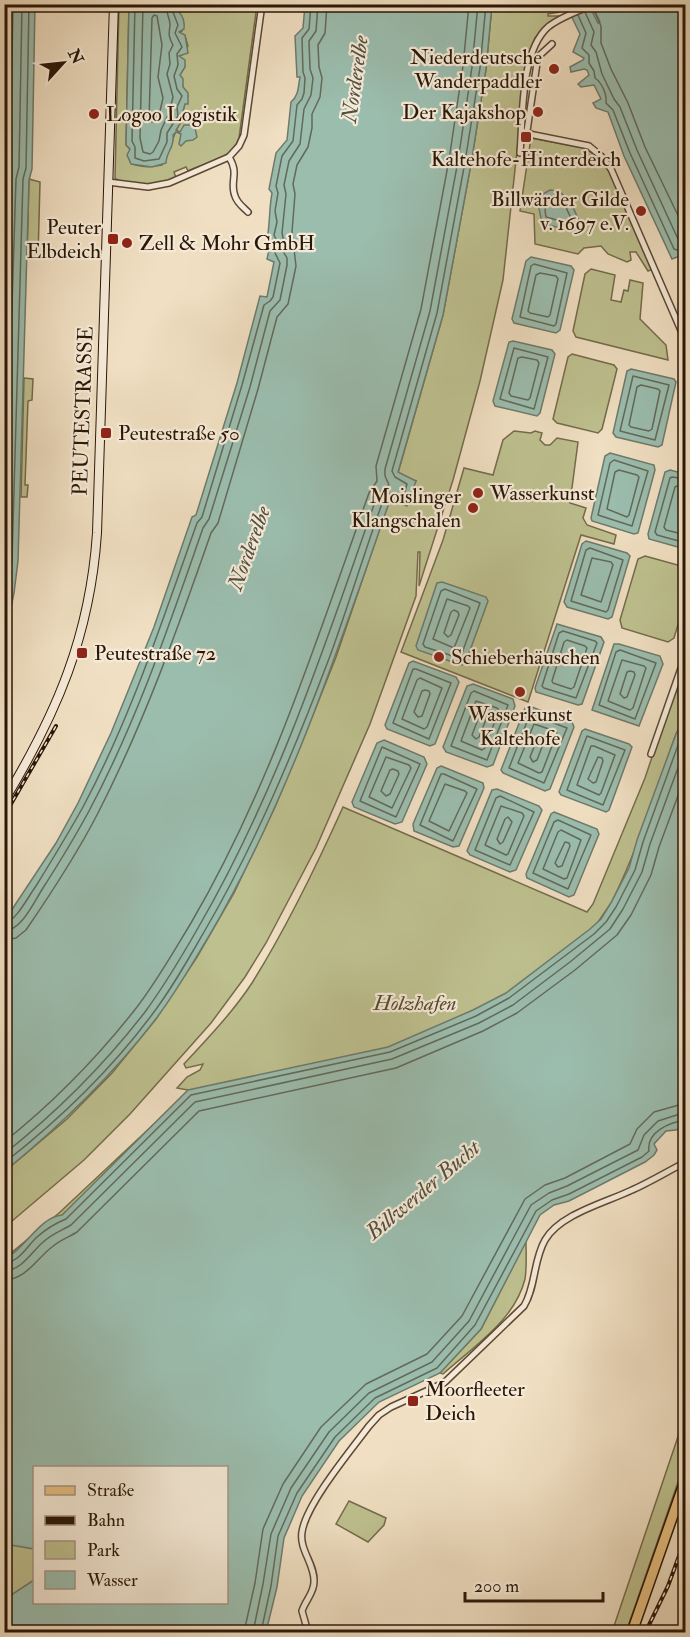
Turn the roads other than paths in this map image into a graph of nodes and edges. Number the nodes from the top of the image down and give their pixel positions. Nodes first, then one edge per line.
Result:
1 (114, 4) edge
2 (262, 4) edge
3 (594, 4) edge
4 (552, 44) dead end
5 (524, 131) junction
6 (520, 153) dead end
7 (229, 157) junction
8 (108, 182) junction
9 (248, 212) dead end
10 (686, 342) edge
11 (686, 654) edge
12 (651, 754) dead end
13 (4, 801) edge
14 (686, 1162) edge
15 (686, 1478) edge
16 (308, 1632) edge
17 (632, 1632) edge

1 - 8 street, PEUTESTRASSE
2 - 7 street
3 - 5 street
4 - 5 street
5 - 6 street
5 - 10 street
7 - 8 street
7 - 9 street
8 - 13 street, PEUTESTRASSE
11 - 12 street
14 - 16 street
15 - 17 main road

